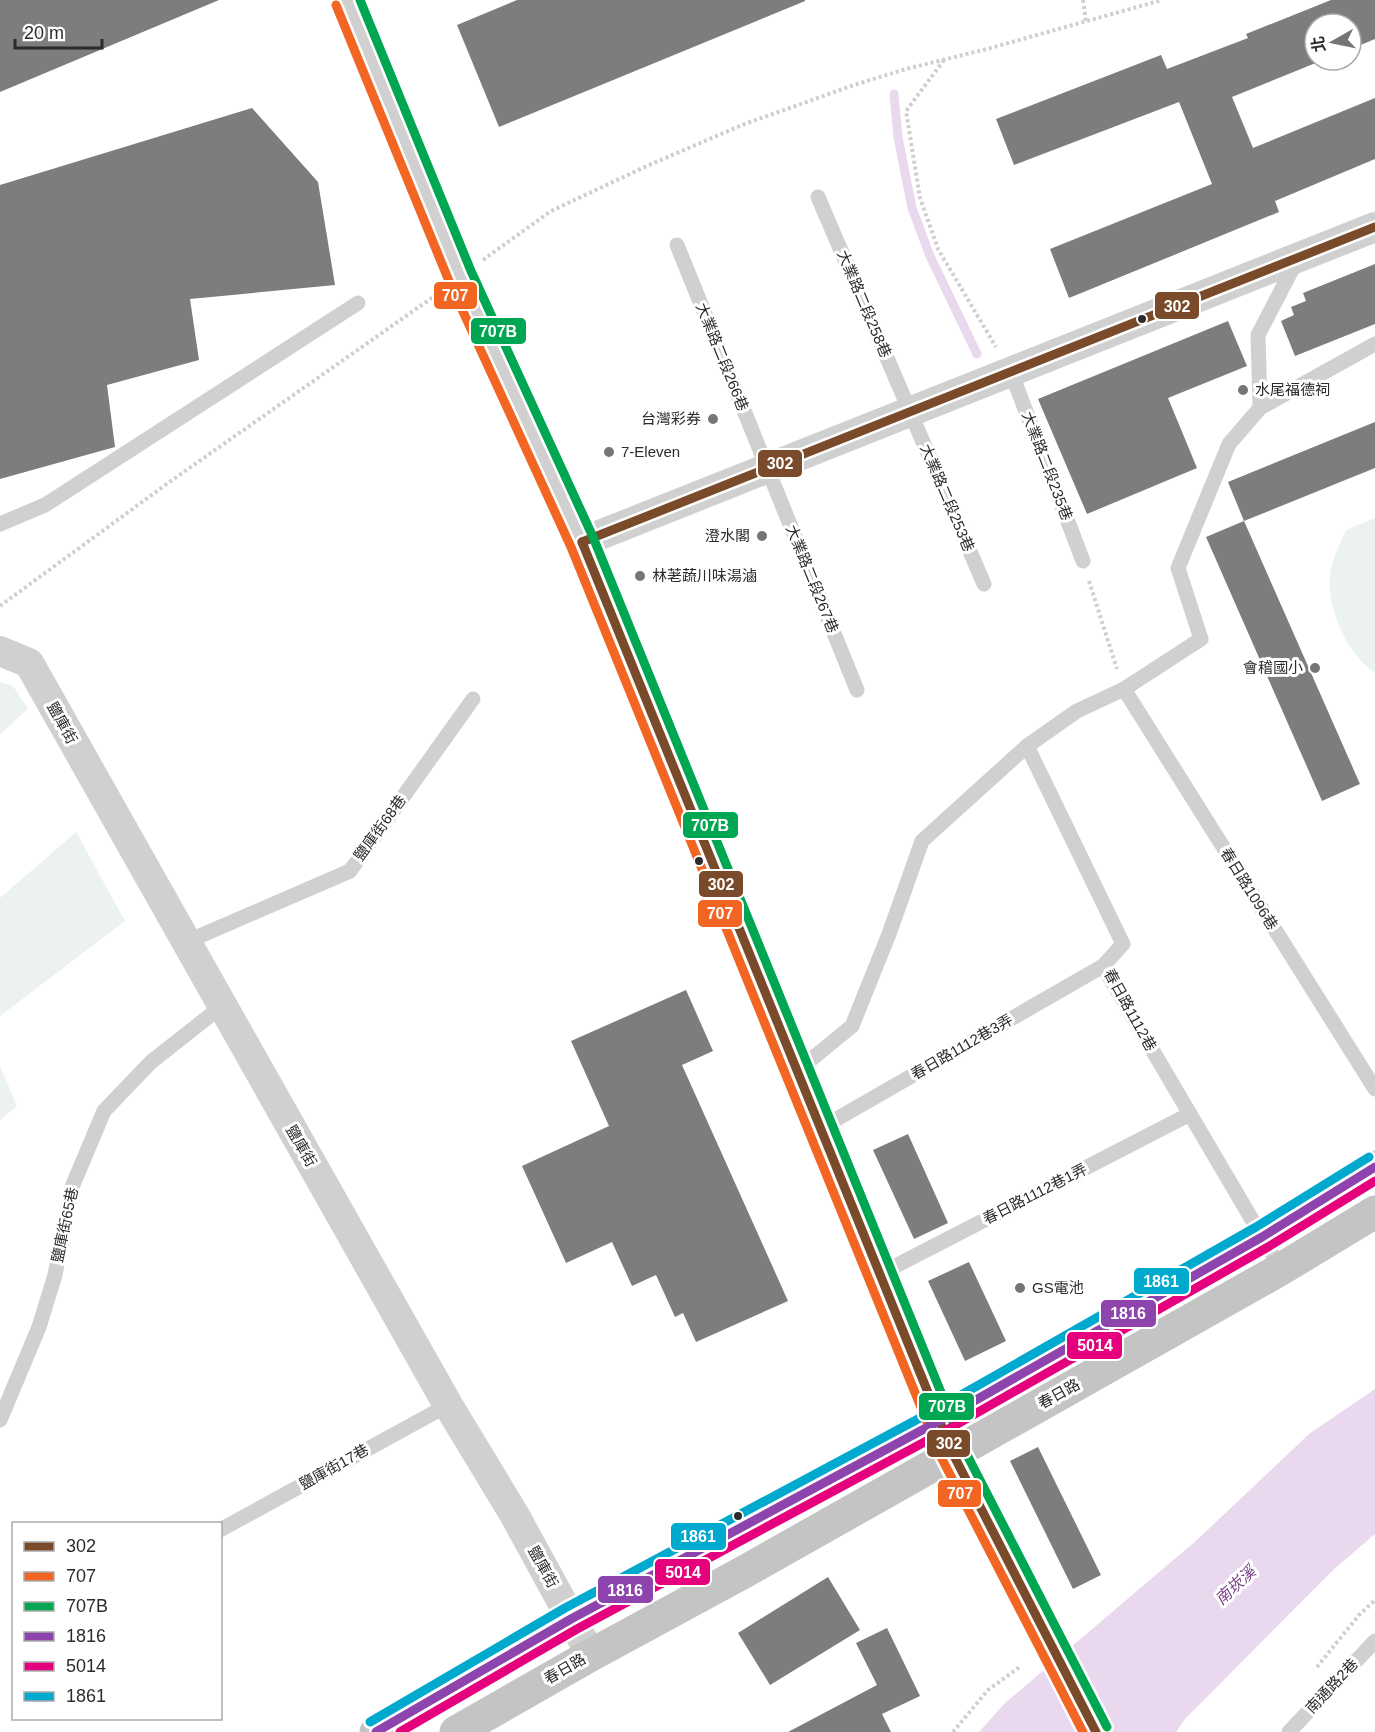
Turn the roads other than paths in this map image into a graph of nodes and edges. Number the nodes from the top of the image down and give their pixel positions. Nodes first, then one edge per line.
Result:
1 (347, 0) edge
2 (818, 197) dead end
3 (1375, 227) edge
4 (677, 245) dead end
5 (1298, 257) junction
6 (358, 303) dead end
7 (1375, 344) edge
8 (995, 378) junction
9 (1260, 408) junction
10 (910, 412) junction
11 (767, 469) junction
12 (0, 524) edge
13 (582, 542) junction
14 (1083, 561) road end
15 (984, 584) dead end
16 (0, 651) edge
17 (1124, 689) junction
18 (857, 690) dead end
19 (473, 699) dead end
20 (1027, 746) junction
21 (186, 942) junction
22 (1103, 966) junction
23 (222, 1006) junction
24 (797, 1071) junction
25 (1375, 1089) edge
26 (1190, 1114) junction
27 (821, 1128) junction
28 (1375, 1167) edge
29 (1375, 1212) edge
30 (1262, 1237) junction
31 (1281, 1269) junction
32 (880, 1274) junction
33 (448, 1405) junction
34 (0, 1420) edge
35 (939, 1421) junction
36 (953, 1454) junction
37 (222, 1529) edge
38 (571, 1619) junction
39 (1375, 1641) edge
40 (591, 1655) junction
41 (376, 1732) edge
42 (456, 1732) edge
43 (1096, 1732) edge
44 (1289, 1732) edge

1 - 13 street
2 - 10 lane, 大業路二段258巷
3 - 5 street
4 - 11 lane, 大業路二段266巷
5 - 8 street
5 - 9 lane
6 - 12 lane
7 - 9 lane
8 - 10 street
8 - 14 lane, 大業路二段235巷
9 - 17 lane
10 - 11 street
10 - 15 lane, 大業路二段253巷
11 - 13 street
11 - 18 lane, 大業路二段267巷
13 - 24 street
16 - 21 street, 鹽庫街
17 - 20 lane
17 - 25 lane, 春日路1096巷
19 - 21 lane, 鹽庫街68巷
20 - 22 lane, 春日路1112巷
20 - 24 lane
21 - 23 street, 鹽庫街
22 - 26 lane, 春日路1112巷
22 - 27 lane, 春日路1112巷3弄
23 - 33 street, 鹽庫街
23 - 34 lane, 鹽庫街65巷
24 - 27 street
26 - 30 lane, 春日路1112巷
26 - 32 lane, 春日路1112巷1弄
27 - 32 street
28 - 30 main road
29 - 31 main road, 春日路
30 - 31 lane, 春日路1112巷
30 - 35 main road
31 - 36 main road, 春日路
32 - 35 street
33 - 37 lane, 鹽庫街17巷
33 - 38 street, 鹽庫街
35 - 36 street
35 - 38 main road
36 - 40 main road, 春日路
36 - 43 street
38 - 40 street, 鹽庫街
38 - 41 main road
39 - 44 lane, 南通路2巷
40 - 42 main road, 春日路

